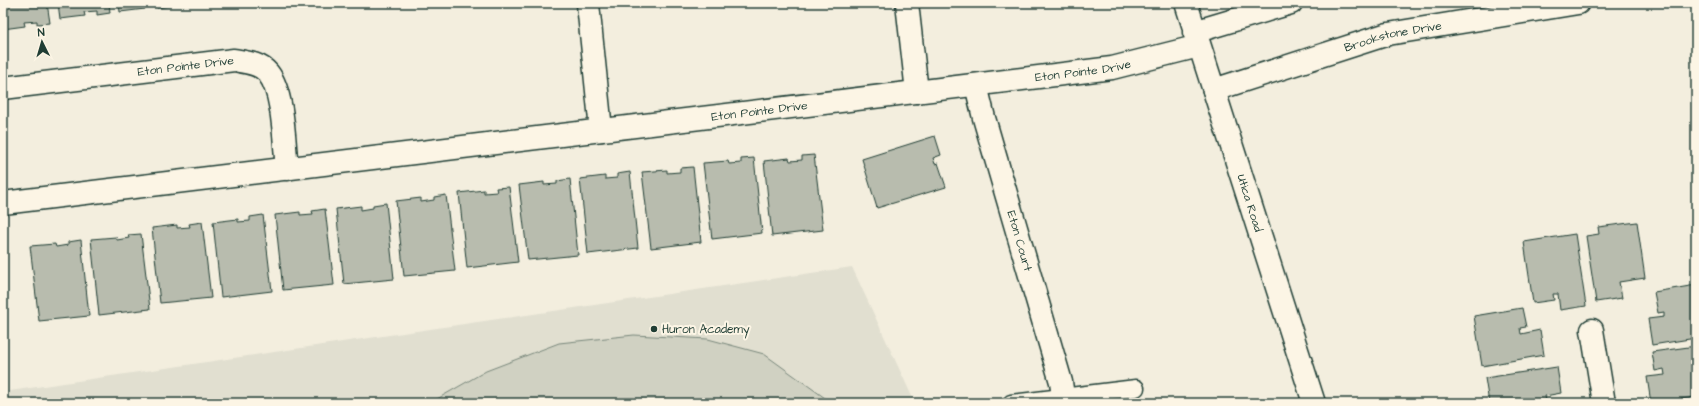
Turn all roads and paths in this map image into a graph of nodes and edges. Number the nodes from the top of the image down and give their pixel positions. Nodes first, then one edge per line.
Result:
1 (907, 3) edge
2 (1186, 3) edge
3 (1291, 3) edge
4 (1578, 3) edge
5 (588, 4) edge
6 (1469, 11) edge
7 (1197, 39) junction
8 (976, 85) junction
9 (3, 88) edge
10 (1214, 90) junction
11 (917, 92) junction
12 (601, 130) junction
13 (287, 169) junction
14 (3, 203) edge
15 (1592, 330) dead end
16 (1136, 388) dead end
17 (1063, 397) junction
18 (1011, 403) edge
19 (1314, 403) edge
20 (1604, 403) edge

1 - 11 street
2 - 7 street, Utica Road
3 - 7 street
4 - 6 street, Brookstone Drive
5 - 12 street
6 - 10 street, Brookstone Drive
7 - 8 street, Eton Pointe Drive
7 - 10 street, Utica Road
8 - 11 street, Eton Pointe Drive
8 - 17 street, Eton Court
9 - 13 street, Eton Pointe Drive
10 - 19 street, Utica Road
11 - 12 street, Eton Pointe Drive
12 - 13 street, Eton Pointe Drive
13 - 14 street, Eton Pointe Drive
15 - 20 street
16 - 17 lane
17 - 18 lane

